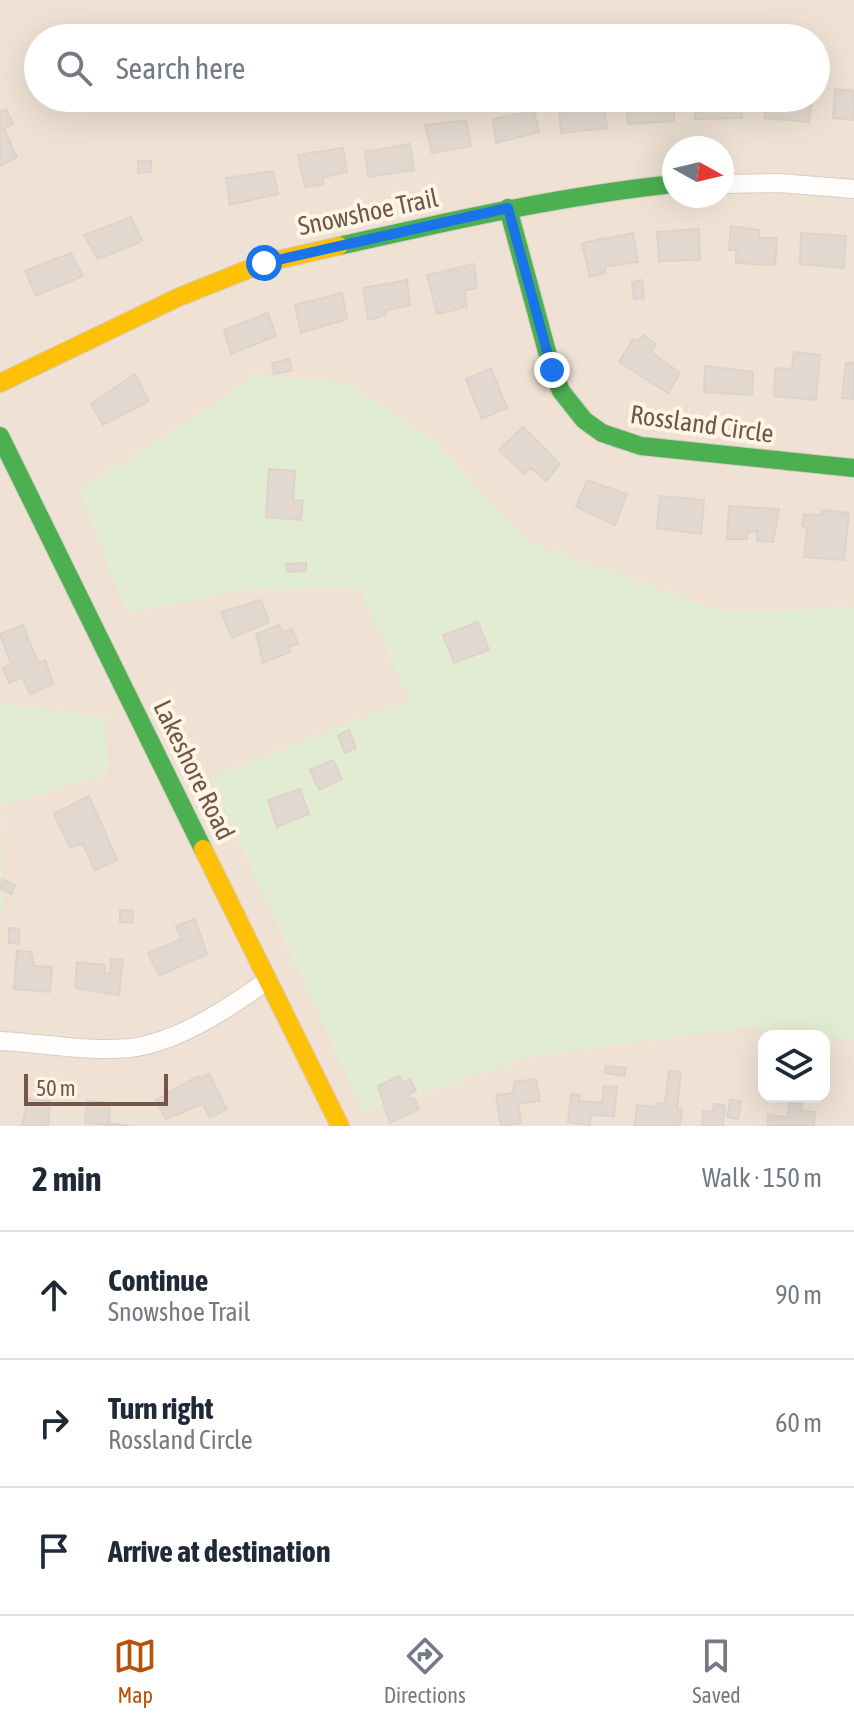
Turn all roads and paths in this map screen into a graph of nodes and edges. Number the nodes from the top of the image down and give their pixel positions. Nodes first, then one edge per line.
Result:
1 (734, 184) edge
2 (662, 185) edge
3 (854, 189) edge
4 (508, 208) junction
5 (0, 383) edge
6 (0, 436) edge
7 (854, 468) edge
8 (268, 980) junction
9 (0, 1041) edge
10 (340, 1126) edge

1 - 3 street
2 - 4 street, Snowshoe Trail
4 - 5 street, Snowshoe Trail
4 - 7 street, Rossland Circle
6 - 8 street, Lakeshore Road
8 - 9 street
8 - 10 street, Lakeshore Road

